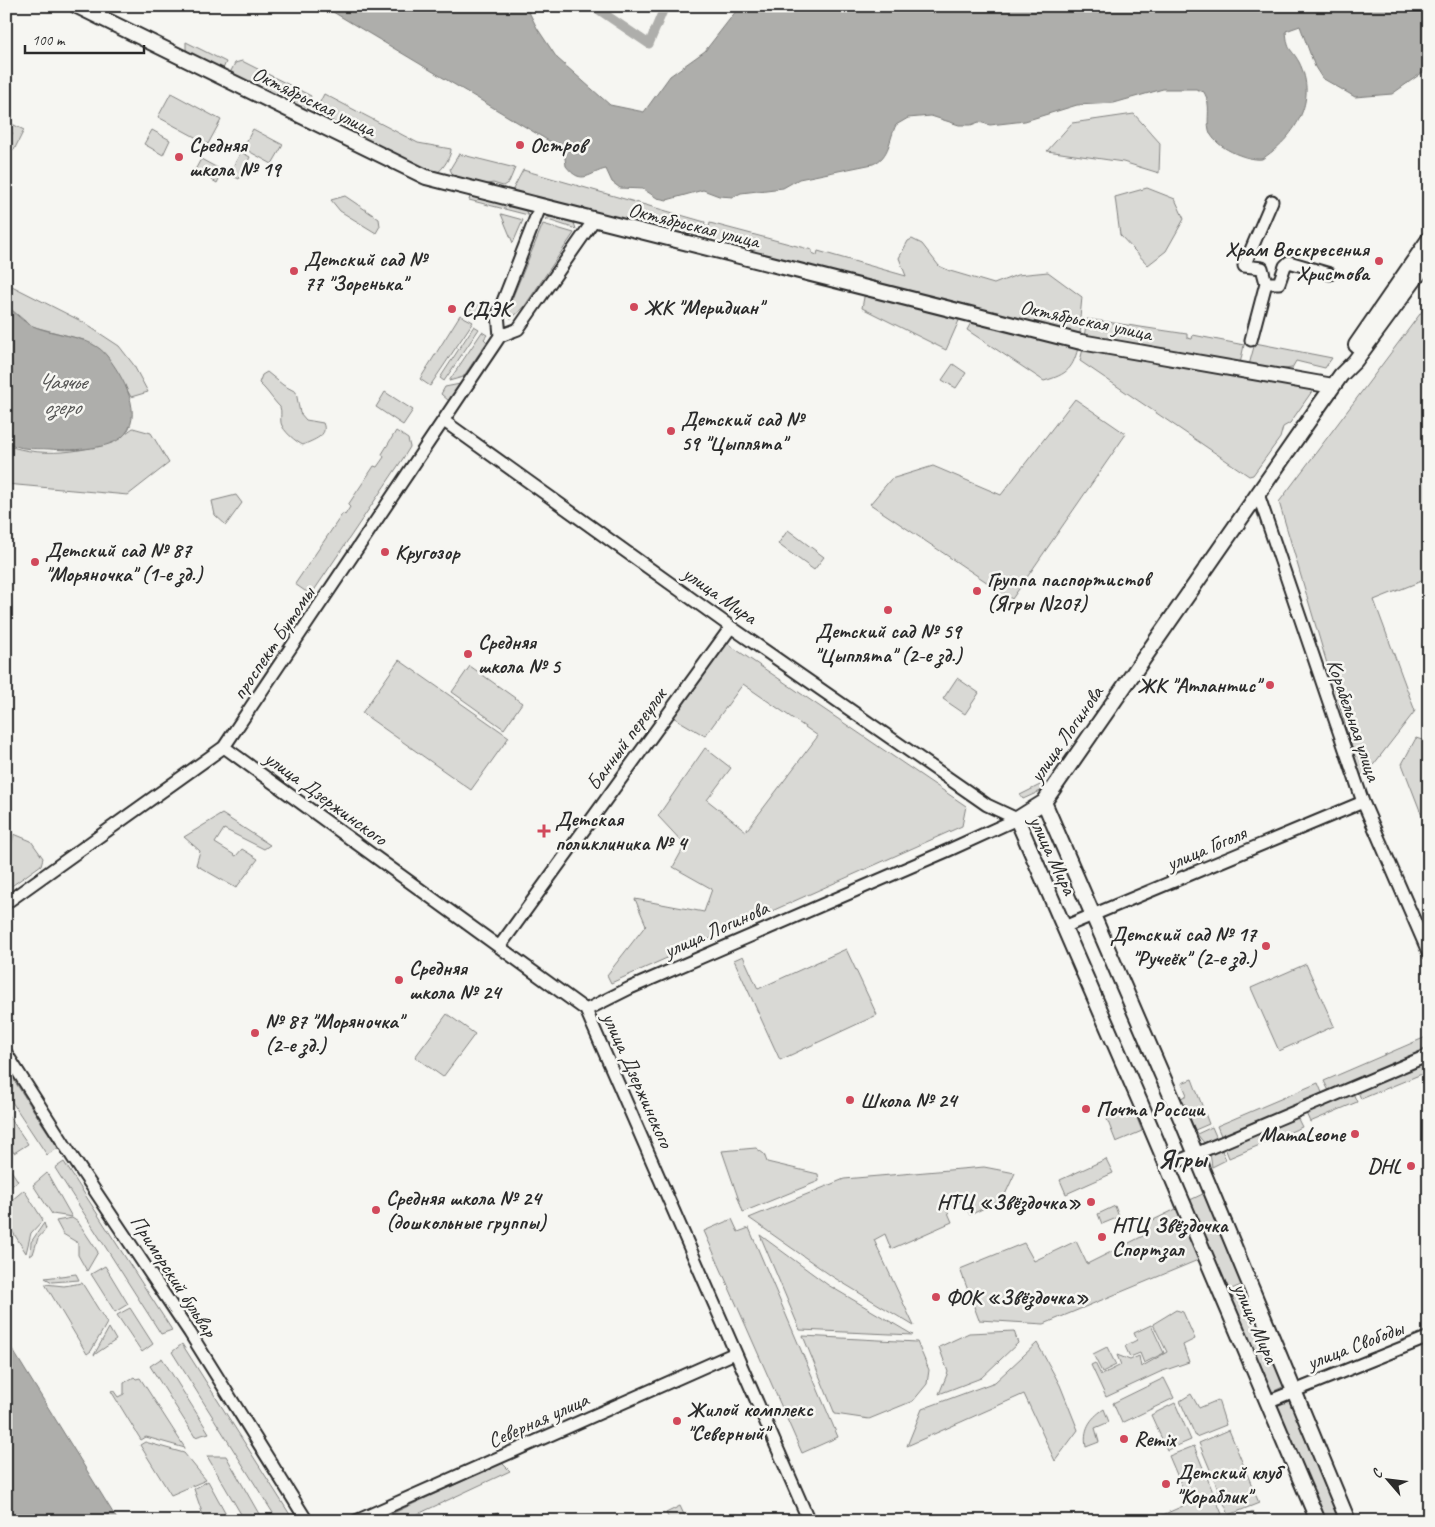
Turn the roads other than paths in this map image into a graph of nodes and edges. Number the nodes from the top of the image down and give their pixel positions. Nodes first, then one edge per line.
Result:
1 (77, 6) edge
2 (1272, 201) dead end
3 (540, 207) junction
4 (594, 220) junction
5 (1429, 239) edge
6 (1429, 260) edge
7 (1330, 274) dead end
8 (1266, 283) junction
9 (500, 336) junction
10 (1251, 340) dead end
11 (1337, 381) junction
12 (444, 421) junction
13 (1258, 494) junction
14 (731, 627) junction
15 (224, 747) junction
16 (1044, 802) junction
17 (1363, 802) junction
18 (1017, 819) junction
19 (6, 903) edge
20 (1094, 916) junction
21 (1064, 927) junction
22 (499, 947) junction
23 (1429, 954) edge
24 (586, 1010) junction
25 (6, 1053) edge
26 (1429, 1055) edge
27 (1195, 1154) junction
28 (1167, 1166) junction
29 (1429, 1337) edge
30 (735, 1353) junction
31 (1293, 1391) junction
32 (1267, 1402) junction
33 (306, 1521) edge
34 (356, 1521) edge
35 (810, 1521) edge
36 (1318, 1521) edge
37 (1348, 1521) edge

1 - 3 main road, Октябрьская улица
2 - 8 street
3 - 4 main road, Октябрьская улица
3 - 9 street
4 - 9 street, проспект Бутомы
4 - 11 main road, Октябрьская улица
5 - 11 main road, улица Логинова
6 - 11 main road, улица Логинова
7 - 8 street
8 - 10 street
9 - 12 street, проспект Бутомы
11 - 13 main road, улица Логинова
12 - 14 street, улица Мира
12 - 15 street, проспект Бутомы
13 - 16 main road, улица Логинова
13 - 17 street, Корабельная улица
14 - 18 street, улица Мира
14 - 22 street, Банный переулок
15 - 19 street, проспект Бутомы
15 - 22 street, улица Дзержинского
16 - 18 main road, улица Логинова
16 - 20 main road, улица Мира
17 - 20 street, улица Гоголя
17 - 23 street, Корабельная улица
18 - 21 main road, улица Мира
18 - 24 street, улица Логинова
20 - 21 street, улица Гоголя
20 - 27 main road, улица Мира
21 - 28 main road, улица Мира
22 - 24 street, улица Дзержинского
24 - 30 street, улица Дзержинского
25 - 33 street, Приморский бульвар
26 - 27 street
27 - 28 street
27 - 31 main road, улица Мира
28 - 32 main road, улица Мира
29 - 31 street, улица Свободы
30 - 34 street, Северная улица
30 - 35 street, улица Дзержинского
31 - 32 street, улица Свободы
31 - 37 main road, улица Мира
32 - 36 main road, улица Мира

